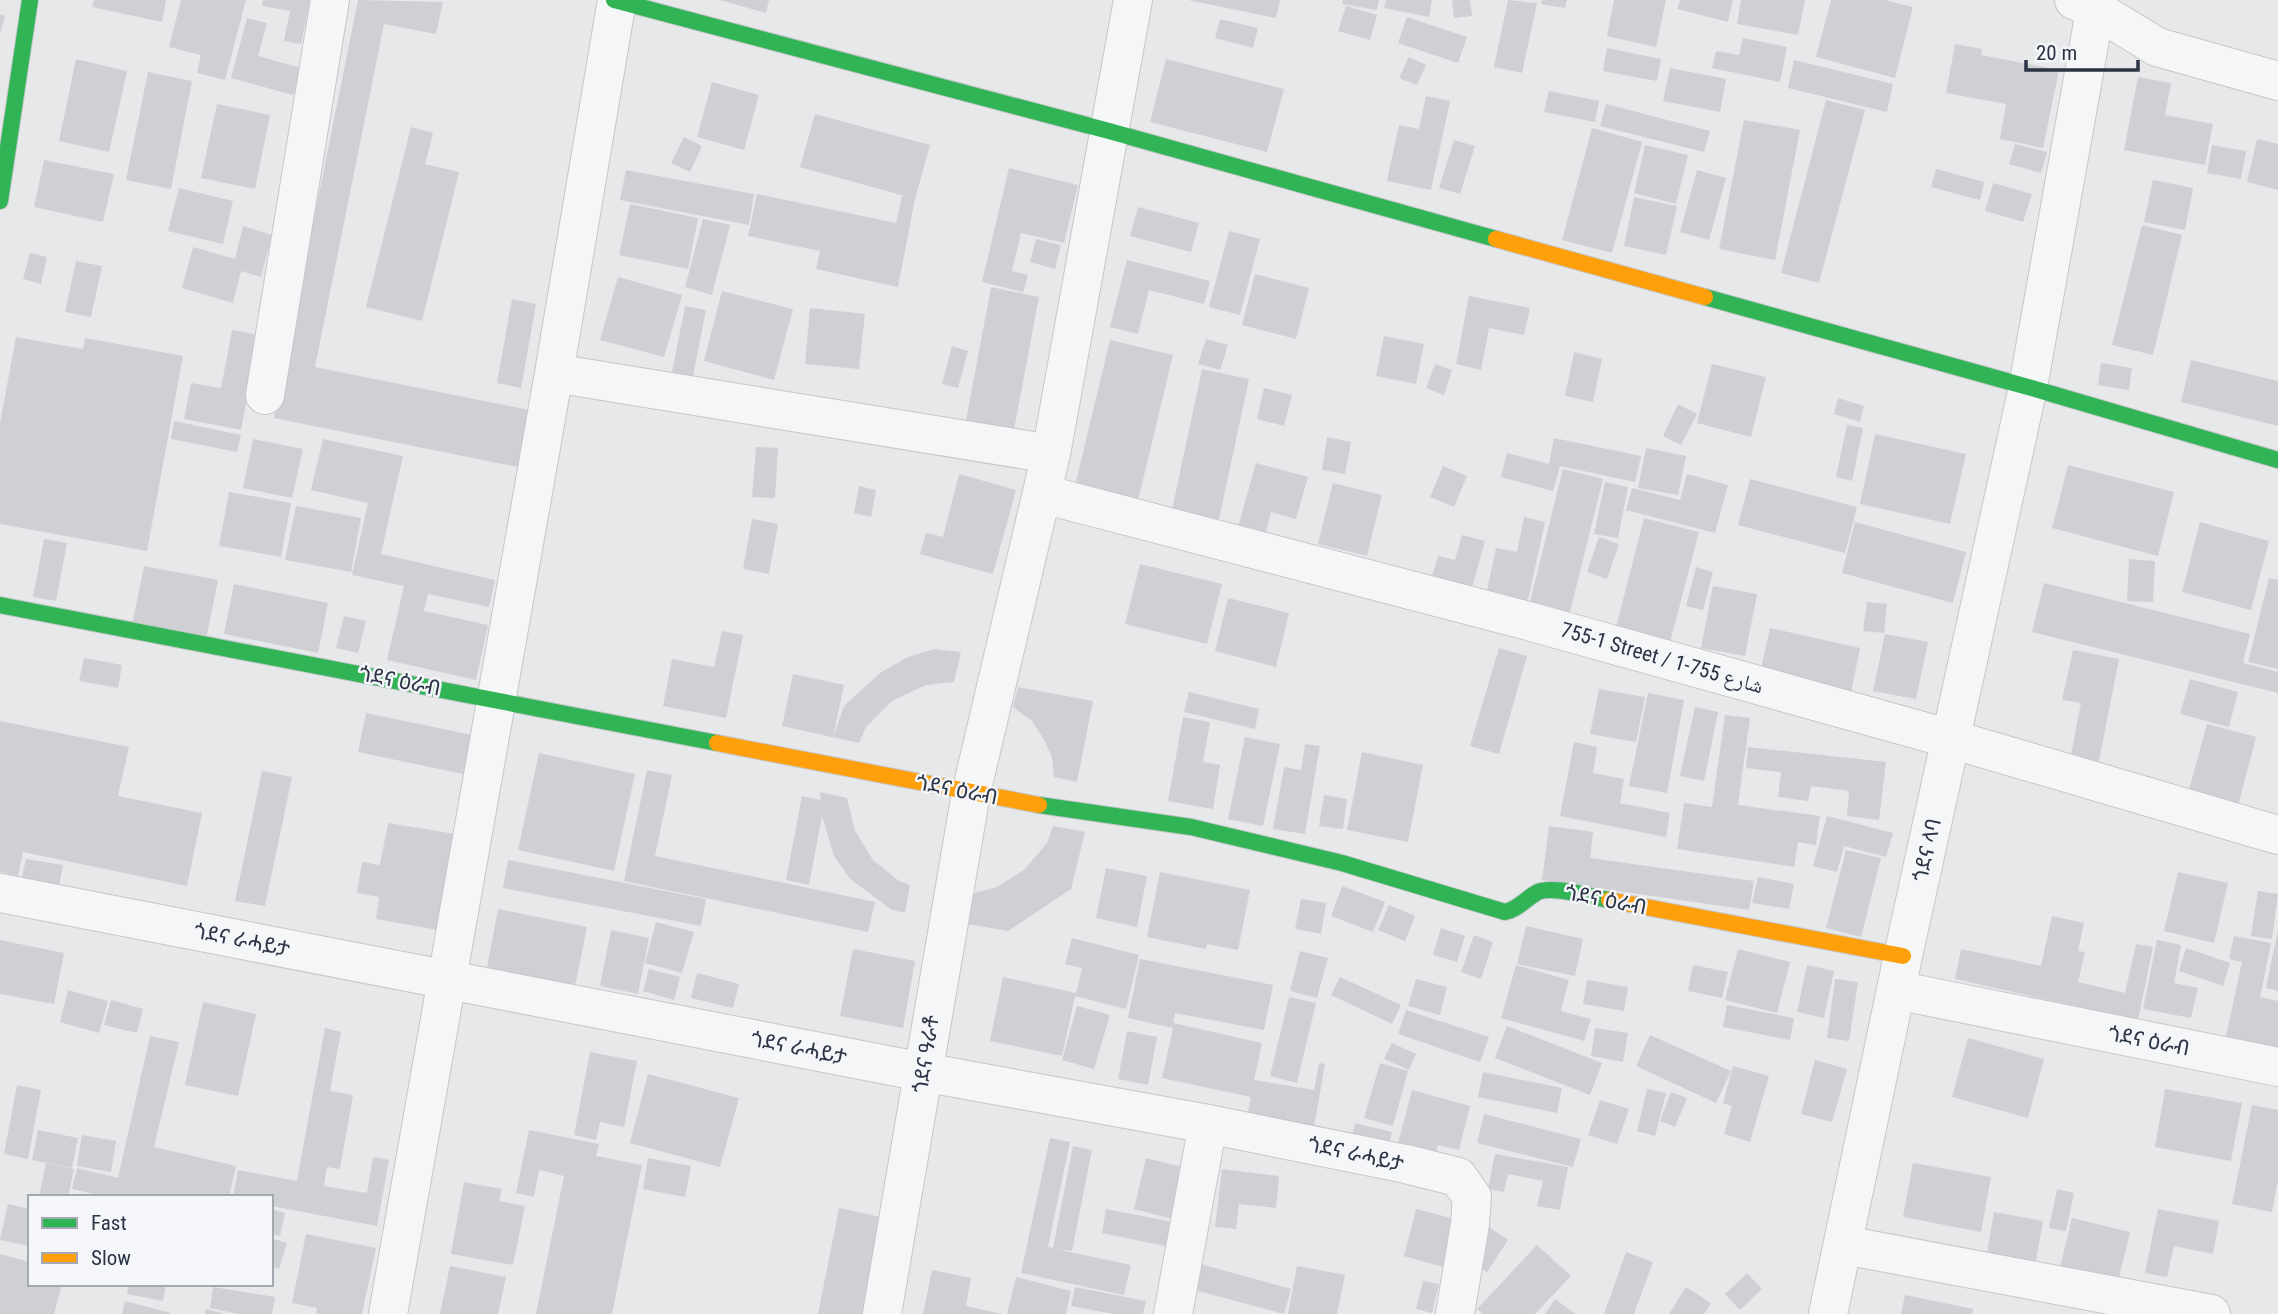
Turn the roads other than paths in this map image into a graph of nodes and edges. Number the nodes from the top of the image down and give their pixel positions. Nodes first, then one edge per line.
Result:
1 (30, 0) edge
2 (330, 0) edge
3 (616, 0) edge
4 (1133, 0) edge
5 (2089, 3) edge
6 (2278, 81) edge
7 (1109, 131) junction
8 (0, 201) edge
9 (554, 373) junction
10 (2028, 387) junction
11 (265, 395) dead end
12 (1051, 454) junction
13 (2278, 460) edge
14 (1043, 494) junction
15 (0, 605) edge
16 (495, 699) junction
17 (1951, 739) junction
18 (971, 793) junction
19 (2278, 835) edge
20 (0, 893) edge
21 (1900, 973) junction
22 (449, 980) junction
23 (2278, 1067) edge
24 (923, 1072) junction
25 (1208, 1124) junction
26 (1844, 1245) junction
27 (388, 1314) edge
28 (882, 1314) edge
29 (1173, 1314) edge
30 (1455, 1314) edge
31 (1828, 1314) edge
32 (2211, 1314) edge

1 - 8 street
2 - 11 street
3 - 7 street
3 - 9 street
4 - 7 street, ጎደና ዓራቶ
5 - 6 street
5 - 10 street, ጎደና ላባ
7 - 10 street
7 - 12 street, ጎደና ዓራቶ
9 - 12 street
9 - 16 street
10 - 13 street
10 - 17 street, ጎደና ላባ
12 - 14 street, ጎደና ዓራቶ
14 - 17 street, 755-1 Street / شارع 755-1
14 - 18 street, ጎደና ዓራቶ
15 - 16 street, ጎደና ዕራብ
16 - 18 street, ጎደና ዕራብ
16 - 22 street
17 - 19 street, 755-1 Street / شارع 755-1
17 - 21 street, ጎደና ላባ
18 - 21 street, ጎደና ዕራብ
18 - 24 street, ጎደና ዓራቶ
20 - 22 street, ጎደና ራሓይታ
21 - 23 street, ጎደና ዕራብ
21 - 26 street, ጎደና ላባ
22 - 24 street, ጎደና ራሓይታ
22 - 27 street
24 - 25 street, ጎደና ራሓይታ
24 - 28 street, ጎደና ዓራቶ
25 - 29 street
25 - 30 street, ጎደና ራሓይታ
26 - 31 street, ጎደና ላባ
26 - 32 street

